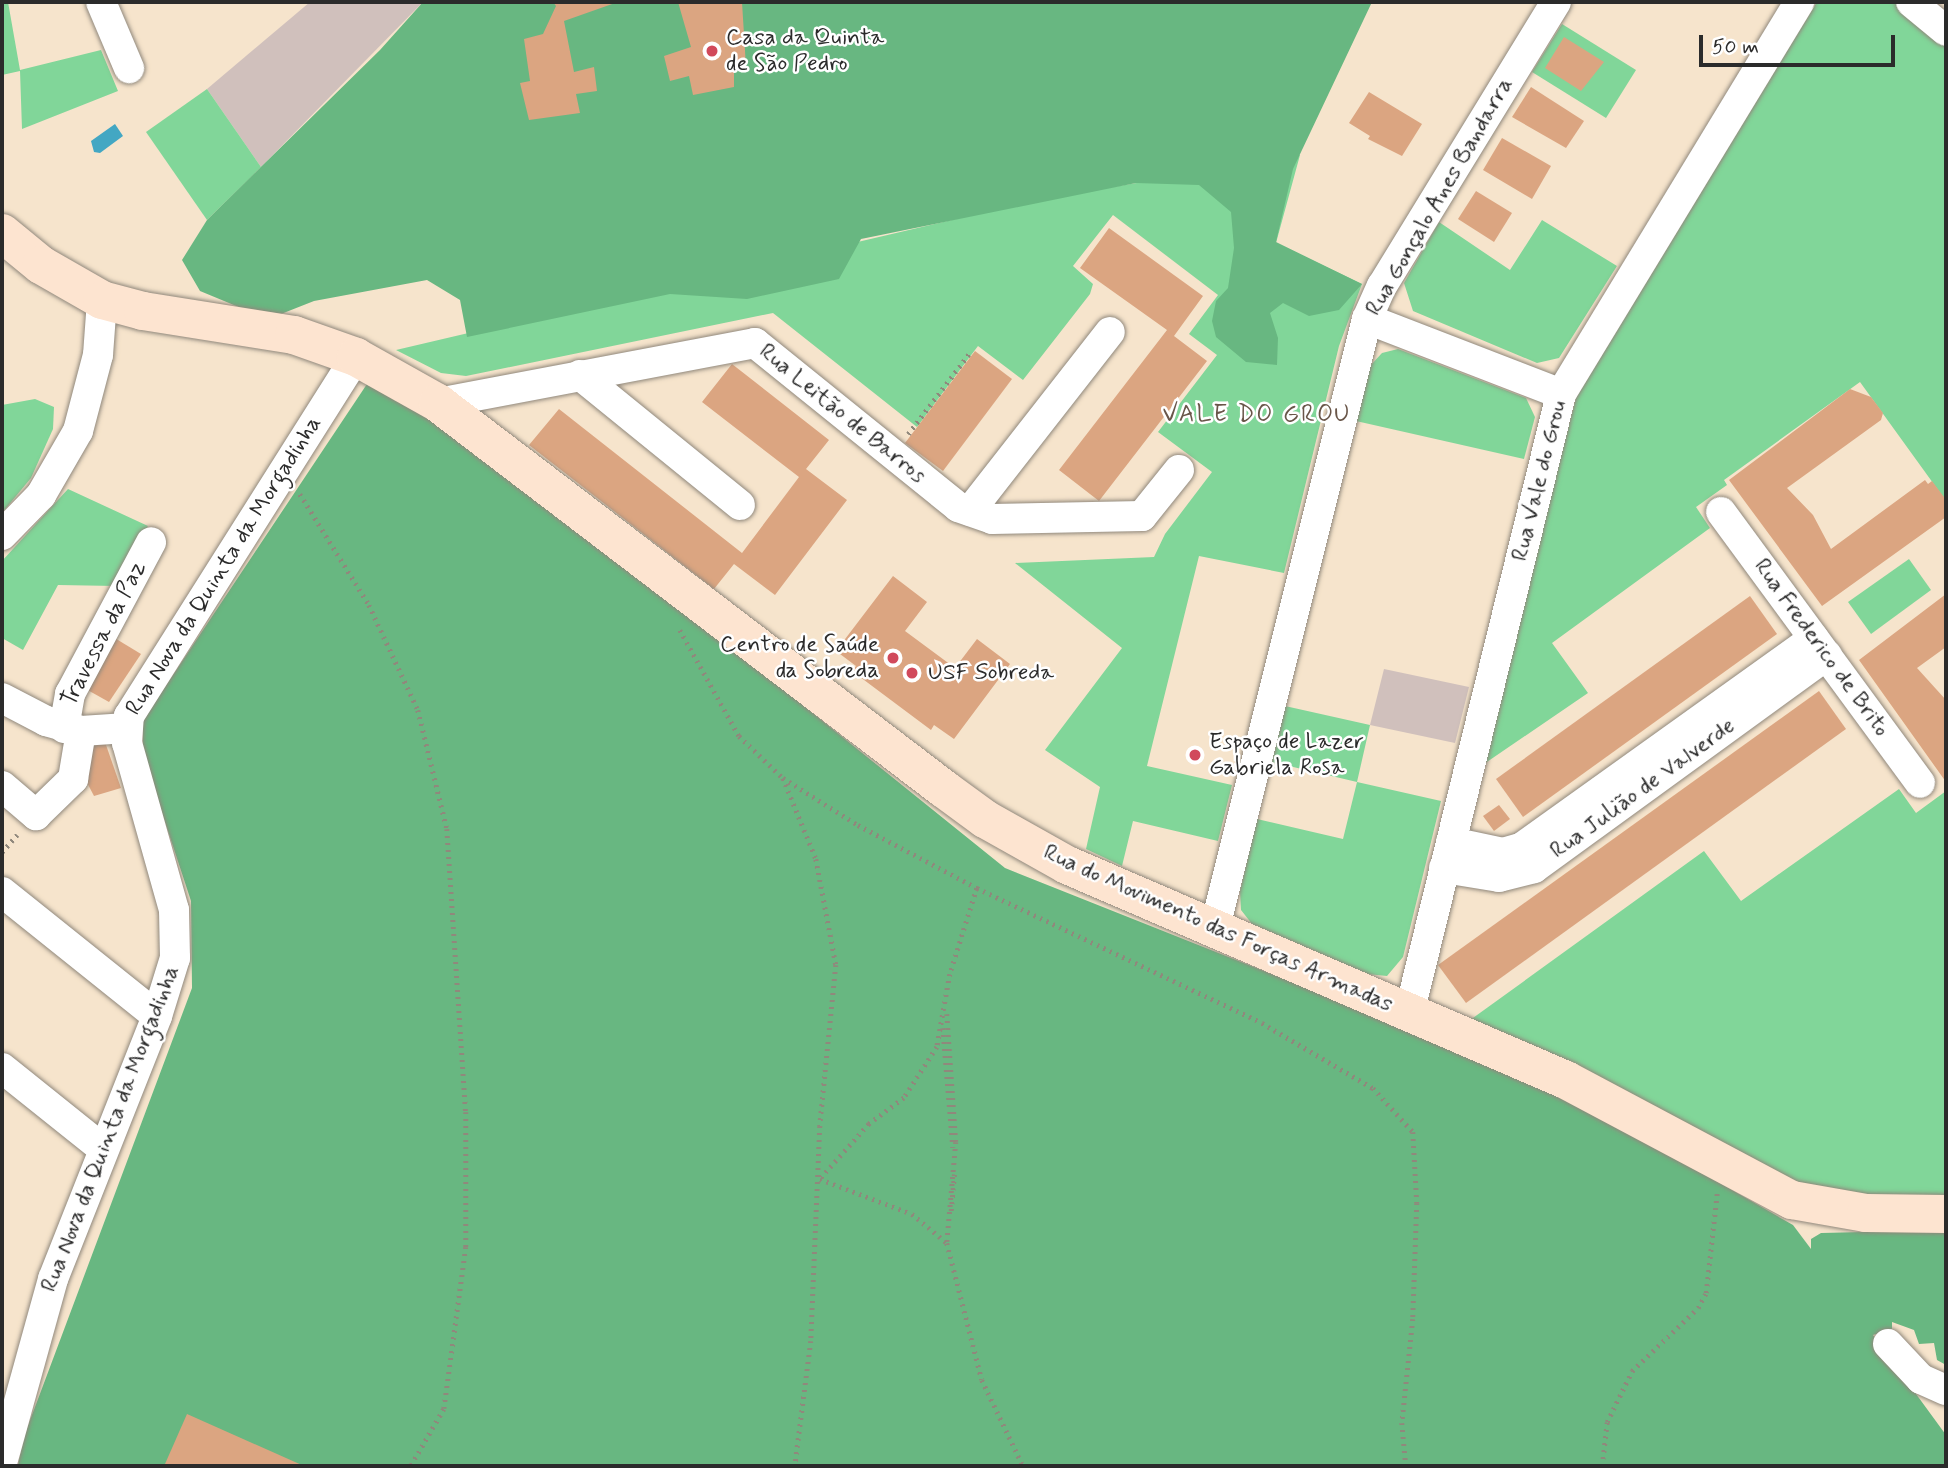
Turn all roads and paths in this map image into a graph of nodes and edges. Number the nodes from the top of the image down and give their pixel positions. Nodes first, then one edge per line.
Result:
1 (101, 2) edge
2 (1556, 2) edge
3 (1799, 2) edge
4 (1911, 2) edge
5 (1946, 31) edge
6 (129, 68) dead end
7 (2, 233) edge
8 (102, 300) junction
9 (1367, 320) junction
10 (1110, 332) dead end
11 (969, 354) dead end
12 (356, 357) junction
13 (580, 375) junction
14 (1561, 394) junction
15 (438, 403) junction
16 (893, 454) junction
17 (1178, 470) dead end
18 (283, 471) junction
19 (740, 505) dead end
20 (970, 511) junction
21 (1721, 512) dead end
22 (2, 535) edge
23 (151, 542) dead end
24 (679, 627) dead end
25 (1820, 646) junction
26 (2, 698) edge
27 (127, 728) junction
28 (73, 730) junction
29 (783, 778) junction
30 (1920, 783) dead end
31 (2, 786) edge
32 (1448, 855) junction
33 (977, 888) junction
34 (2, 892) edge
35 (1214, 931) junction
36 (946, 1008) junction
37 (1409, 1014) junction
38 (157, 1016) junction
39 (942, 1024) junction
40 (2, 1068) edge
41 (103, 1149) junction
42 (1727, 1167) junction
43 (820, 1179) junction
44 (1946, 1214) edge
45 (947, 1243) junction
46 (1888, 1344) dead end
47 (1946, 1390) edge
48 (2, 1462) edge
49 (411, 1466) edge
50 (795, 1466) edge
51 (1023, 1466) edge
52 (1406, 1466) edge
53 (1602, 1466) edge

1 - 6 street
2 - 9 street, Rua Gonçalo Anes Bandarra
3 - 14 street, Rua Vale do Grou
4 - 5 street
7 - 8 main road, Rua do Movimento das Forças Armadas
8 - 12 main road, Rua do Movimento das Forças Armadas
8 - 22 street
9 - 14 street
9 - 35 street, Rua Gonçalo Anes Bandarra
10 - 20 street
11 - 16 path
12 - 15 main road, Rua do Movimento das Forças Armadas
12 - 18 street, Rua Nova da Quinta da Morgadinha
13 - 15 street, Rua Leitão de Barros
13 - 16 street, Rua Leitão de Barros
13 - 19 street
14 - 32 street, Rua Vale do Grou
15 - 35 main road, Rua do Movimento das Forças Armadas
16 - 20 street, Rua Leitão de Barros
17 - 20 street, Rua Leitão de Barros
18 - 27 street, Rua Nova da Quinta da Morgadinha
18 - 49 path
21 - 25 street, Rua Frederico de Brito
23 - 28 street, Travessa da Paz
24 - 29 path
25 - 30 street, Rua Frederico de Brito
25 - 32 street, Rua Julião de Valverde
26 - 28 street
27 - 28 street
27 - 38 street, Rua Nova da Quinta da Morgadinha
28 - 31 street, Travessa da Paz
29 - 33 path
29 - 43 path
32 - 37 street, Rua Vale do Grou
33 - 36 path
33 - 52 path
34 - 38 street
35 - 37 main road, Rua do Movimento das Forças Armadas
36 - 39 path
36 - 45 path
37 - 42 main road, Rua do Movimento das Forças Armadas
38 - 41 street, Rua Nova da Quinta da Morgadinha
39 - 43 path
39 - 45 path
40 - 41 street
41 - 48 street, Rua Nova da Quinta da Morgadinha
42 - 44 main road, Rua do Movimento das Forças Armadas
42 - 53 path
43 - 45 path
43 - 50 path
45 - 51 path
46 - 47 street

